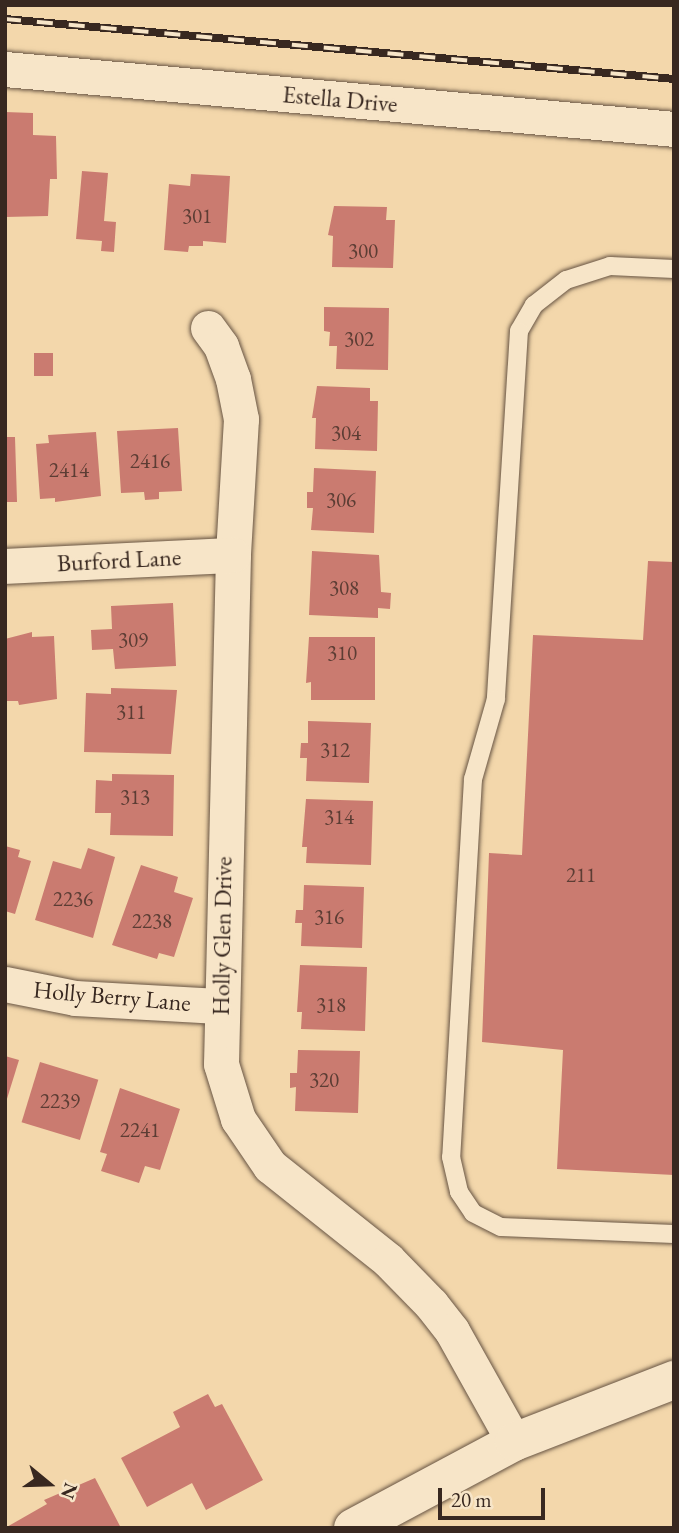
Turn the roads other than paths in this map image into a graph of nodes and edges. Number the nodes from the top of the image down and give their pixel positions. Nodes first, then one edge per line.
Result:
1 (5, 69) edge
2 (674, 129) edge
3 (674, 269) edge
4 (208, 328) dead end
5 (233, 555) junction
6 (5, 566) edge
7 (5, 984) edge
8 (219, 1006) junction
9 (674, 1234) edge
10 (674, 1380) edge
11 (514, 1442) junction
12 (353, 1528) edge

1 - 2 street, Estella Drive
3 - 9 lane
4 - 5 street, Holly Glen Drive
5 - 6 street, Burford Lane
5 - 8 street, Holly Glen Drive
7 - 8 street, Holly Berry Lane
8 - 11 street, Holly Glen Drive
10 - 11 street
11 - 12 street

